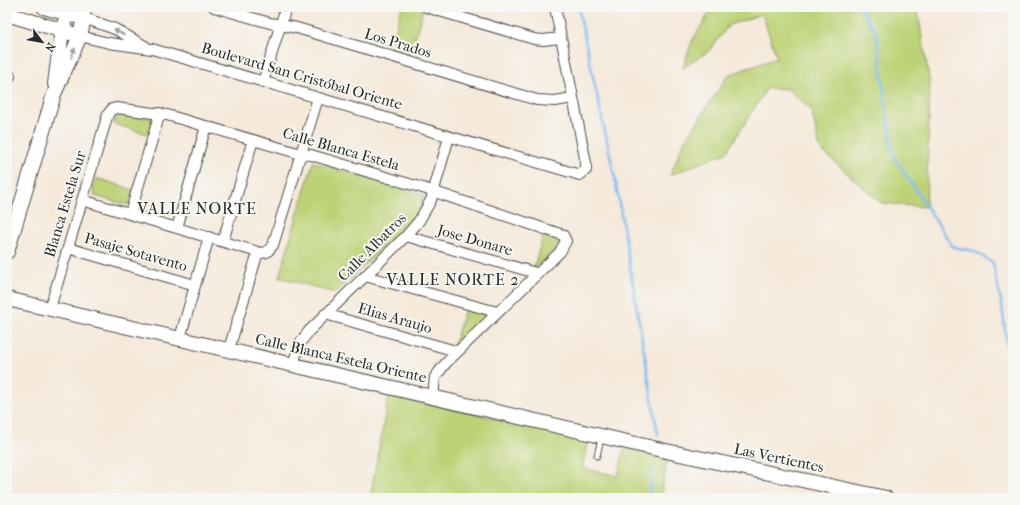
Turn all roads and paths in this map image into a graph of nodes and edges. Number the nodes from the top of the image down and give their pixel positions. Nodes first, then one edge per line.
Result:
1 (44, 7) edge
2 (214, 7) edge
3 (286, 7) edge
4 (426, 7) edge
5 (555, 7) edge
6 (69, 10) edge
7 (22, 13) edge
8 (85, 13) edge
9 (7, 14) edge
10 (280, 25) junction
11 (62, 30) junction
12 (80, 36) junction
13 (561, 38) junction
14 (152, 49) junction
15 (263, 82) junction
16 (54, 94) junction
17 (318, 98) junction
18 (573, 98) junction
19 (112, 109) joint
20 (160, 113) junction
21 (206, 126) junction
22 (449, 137) junction
23 (253, 140) junction
24 (301, 154) junction
25 (434, 192) junction
26 (82, 200) junction
27 (130, 214) junction
28 (177, 228) junction
29 (406, 236) junction
30 (209, 237) junction
31 (223, 241) junction
32 (68, 248) junction
33 (7, 252) edge
34 (262, 252) junction
35 (536, 273) junction
36 (365, 276) junction
37 (195, 285) junction
38 (7, 299) edge
39 (50, 308) junction
40 (497, 312) junction
41 (325, 314) junction
42 (180, 338) junction
43 (229, 349) junction
44 (456, 352) junction
45 (293, 364) junction
46 (433, 397) junction
47 (601, 436) junction
48 (666, 451) joint
49 (596, 456) dead end
50 (7, 492) edge
51 (10, 498) edge
52 (886, 498) edge

1 - 6 street
2 - 10 street, Los Prados
3 - 10 street
4 - 13 street
5 - 13 street
6 - 8 street
6 - 11 street
7 - 9 street, Boulevard San Cristóbal Oriente
7 - 11 street, Boulevard San Cristóbal Oriente
8 - 12 street
14 -> 8 street
10 - 15 street
10 - 18 street, Los Prados
11 - 12 street, Boulevard San Cristóbal Oriente
11 - 16 street
12 - 14 street, Boulevard San Cristóbal Oriente
16 -> 12 street
13 - 18 street
14 - 15 street, Boulevard San Cristóbal Oriente
15 - 17 street, Boulevard San Cristóbal Oriente
16 - 33 street
17 - 22 street, Boulevard San Cristóbal Oriente
17 - 24 street
18 - 22 street, Boulevard San Cristóbal Oriente
19 - 20 street, Calle Blanca Estela
19 - 26 street, Blanca Estela Sur
20 - 21 street, Calle Blanca Estela
20 - 27 street
21 - 23 street, Calle Blanca Estela
21 - 28 street
22 - 25 street, Calle Albatros
23 - 24 street, Calle Blanca Estela
23 - 31 street
24 - 25 street, Calle Blanca Estela
24 - 34 street
25 - 29 street, Calle Albatros
25 - 35 street, Calle Blanca Estela
26 - 27 street
26 - 32 street, Blanca Estela Sur
27 - 28 street
28 - 30 street
29 - 35 street, Jose Donare
29 - 36 street, Calle Albatros
30 - 31 street
30 - 37 street
31 - 34 street
32 - 37 street, Pasaje Sotavento
32 - 39 street, Blanca Estela Sur
34 - 43 street
35 - 40 street
36 - 40 street
36 - 41 street, Calle Albatros
37 - 42 street
38 - 39 street, Calle Blanca Estela Oriente
39 - 42 street, Calle Blanca Estela Oriente
40 - 44 street
41 - 44 street, Elias Araujo
41 - 45 street, Calle Albatros
42 - 43 street, Calle Blanca Estela Oriente
43 - 45 street, Calle Blanca Estela Oriente
44 - 46 street
45 - 46 street, Calle Blanca Estela Oriente
46 - 47 street, Calle Blanca Estela Oriente
47 - 48 street, Calle Blanca Estela Oriente
47 - 49 lane
48 - 52 street, Las Vertientes
50 - 51 lane

